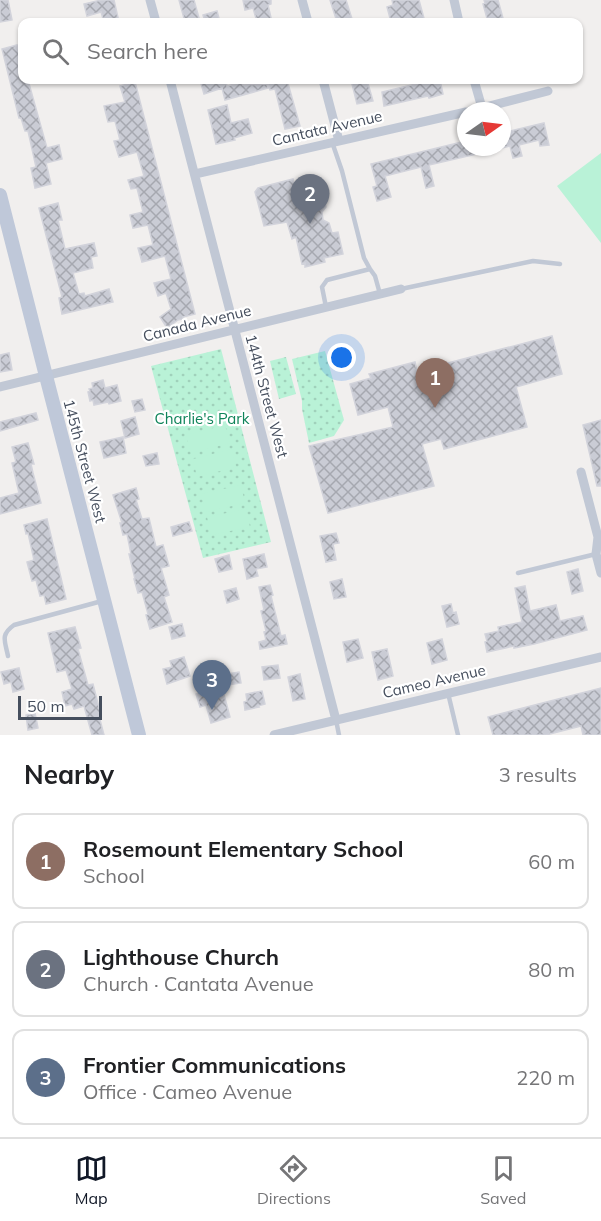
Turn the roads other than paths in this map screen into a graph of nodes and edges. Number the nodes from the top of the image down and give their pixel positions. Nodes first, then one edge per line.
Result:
1 (150, 0) edge
2 (302, 0) edge
3 (454, 0) edge
4 (155, 18) edge
5 (307, 18) edge
6 (458, 18) edge
7 (171, 84) edge
8 (324, 84) edge
9 (475, 84) edge
10 (548, 91) dead end
11 (480, 102) edge
12 (505, 102) edge
13 (457, 114) edge
14 (335, 142) junction
15 (195, 174) junction
16 (0, 195) edge
17 (560, 264) dead end
18 (370, 269) junction
19 (401, 289) joint
20 (380, 294) junction
21 (326, 307) junction
22 (234, 329) junction
23 (46, 376) junction
24 (0, 387) edge
25 (581, 471) dead end
26 (596, 554) junction
27 (518, 573) dead end
28 (601, 573) edge
29 (104, 600) junction
30 (9, 656) dead end
31 (601, 657) edge
32 (448, 693) junction
33 (336, 720) junction
34 (139, 735) edge
35 (274, 735) edge
36 (339, 735) edge
37 (458, 735) edge

1 - 4 street
2 - 5 street
3 - 6 street
7 - 15 street, 144th Street West
8 - 14 street
9 - 11 street
10 - 12 street, Cantata Avenue
13 - 14 street, Cantata Avenue
14 - 15 street, Cantata Avenue
14 - 18 lane
15 - 22 street, 144th Street West
16 - 23 street, 145th Street West
17 - 19 lane
18 - 20 lane
18 - 21 lane
19 - 20 street, Canada Avenue
20 - 21 street, Canada Avenue
21 - 22 street, Canada Avenue
22 - 23 street, Canada Avenue
22 - 33 street, 144th Street West
23 - 24 street, Canada Avenue
23 - 29 street, 145th Street West
25 - 26 street
26 - 27 lane
26 - 28 street
29 - 30 lane
29 - 34 street, 145th Street West
31 - 32 street, Cameo Avenue
32 - 33 street, Cameo Avenue
32 - 37 lane
33 - 35 street, Cameo Avenue
33 - 36 lane

